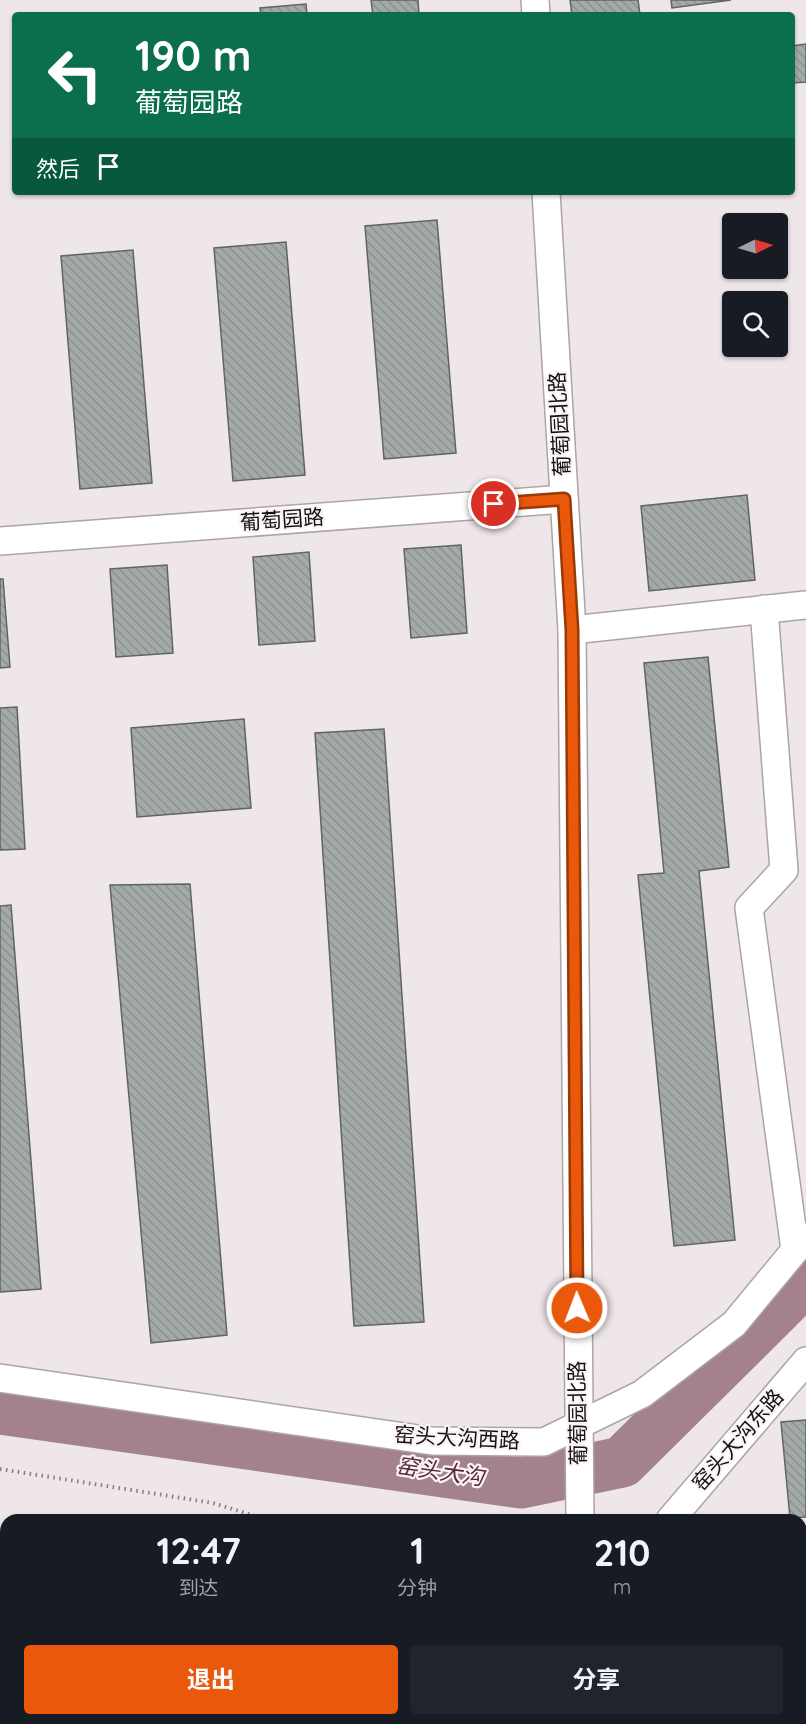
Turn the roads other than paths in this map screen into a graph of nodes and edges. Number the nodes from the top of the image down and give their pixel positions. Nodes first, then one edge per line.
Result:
1 (546, 195) edge
2 (564, 499) junction
3 (0, 541) edge
4 (806, 605) edge
5 (764, 609) junction
6 (572, 630) junction
7 (801, 1244) edge
8 (806, 1361) edge
9 (0, 1378) edge
10 (578, 1425) junction
11 (579, 1514) edge
12 (675, 1514) edge

1 - 2 street, 葡萄园北路
2 - 3 street, 葡萄园路
2 - 6 street, 葡萄园北路
4 - 5 street
5 - 6 street
5 - 7 street
6 - 10 street, 葡萄园北路
7 - 10 street, 窑头大沟西路
8 - 12 street, 窑头大沟东路
9 - 10 street, 窑头大沟西路
10 - 11 street, 葡萄园北路

